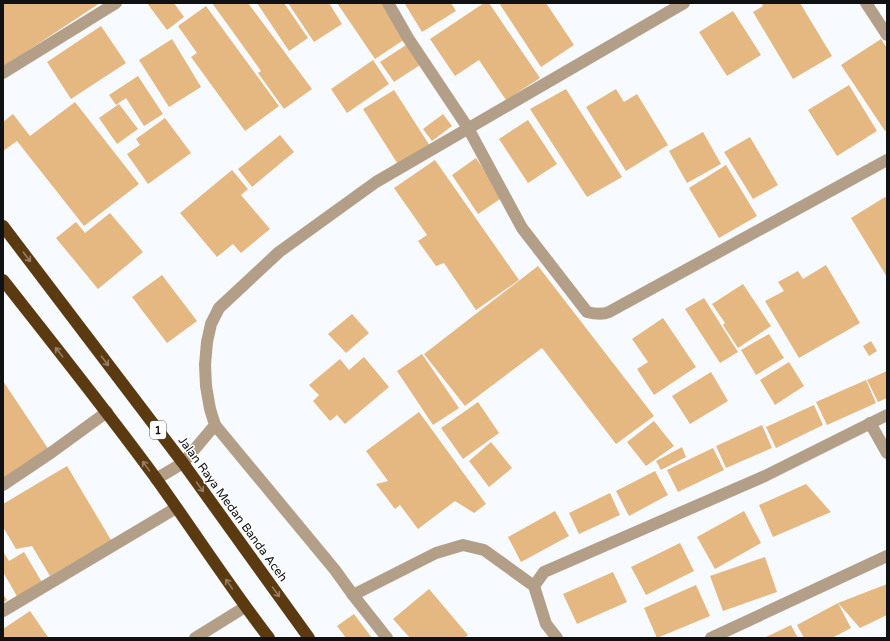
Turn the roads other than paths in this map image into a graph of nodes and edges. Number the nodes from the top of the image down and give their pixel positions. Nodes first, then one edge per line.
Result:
1 (116, 3) edge
2 (388, 3) edge
3 (684, 3) edge
4 (866, 3) edge
5 (887, 35) edge
6 (3, 73) edge
7 (468, 128) junction
8 (887, 160) edge
9 (3, 226) edge
10 (3, 280) edge
11 (107, 412) junction
12 (887, 415) edge
13 (870, 423) junction
14 (215, 425) junction
15 (887, 453) edge
16 (183, 463) junction
17 (156, 479) junction
18 (3, 485) edge
19 (176, 508) junction
20 (887, 556) edge
21 (534, 586) junction
22 (353, 595) junction
23 (245, 607) junction
24 (3, 611) edge
25 (195, 638) edge
26 (268, 638) edge
27 (309, 638) edge
28 (387, 638) edge
29 (557, 638) edge
30 (711, 638) edge

1 - 6 street
2 - 7 street
3 - 7 street
4 - 5 street
7 - 8 street
7 - 14 street
9 -> 16 highway, Jalan Raya Medan Banda Aceh / 1
11 -> 10 highway
17 -> 11 highway
11 - 18 street
12 - 13 street
13 - 15 street
13 - 21 street
14 - 16 street
14 - 22 street
16 - 17 street
16 -> 27 highway, Jalan Raya Medan Banda Aceh / 1
17 - 19 highway
23 -> 19 highway
19 - 24 street
20 - 30 street
21 - 22 street
21 - 29 street
22 - 28 street
23 - 25 street
23 - 26 highway

